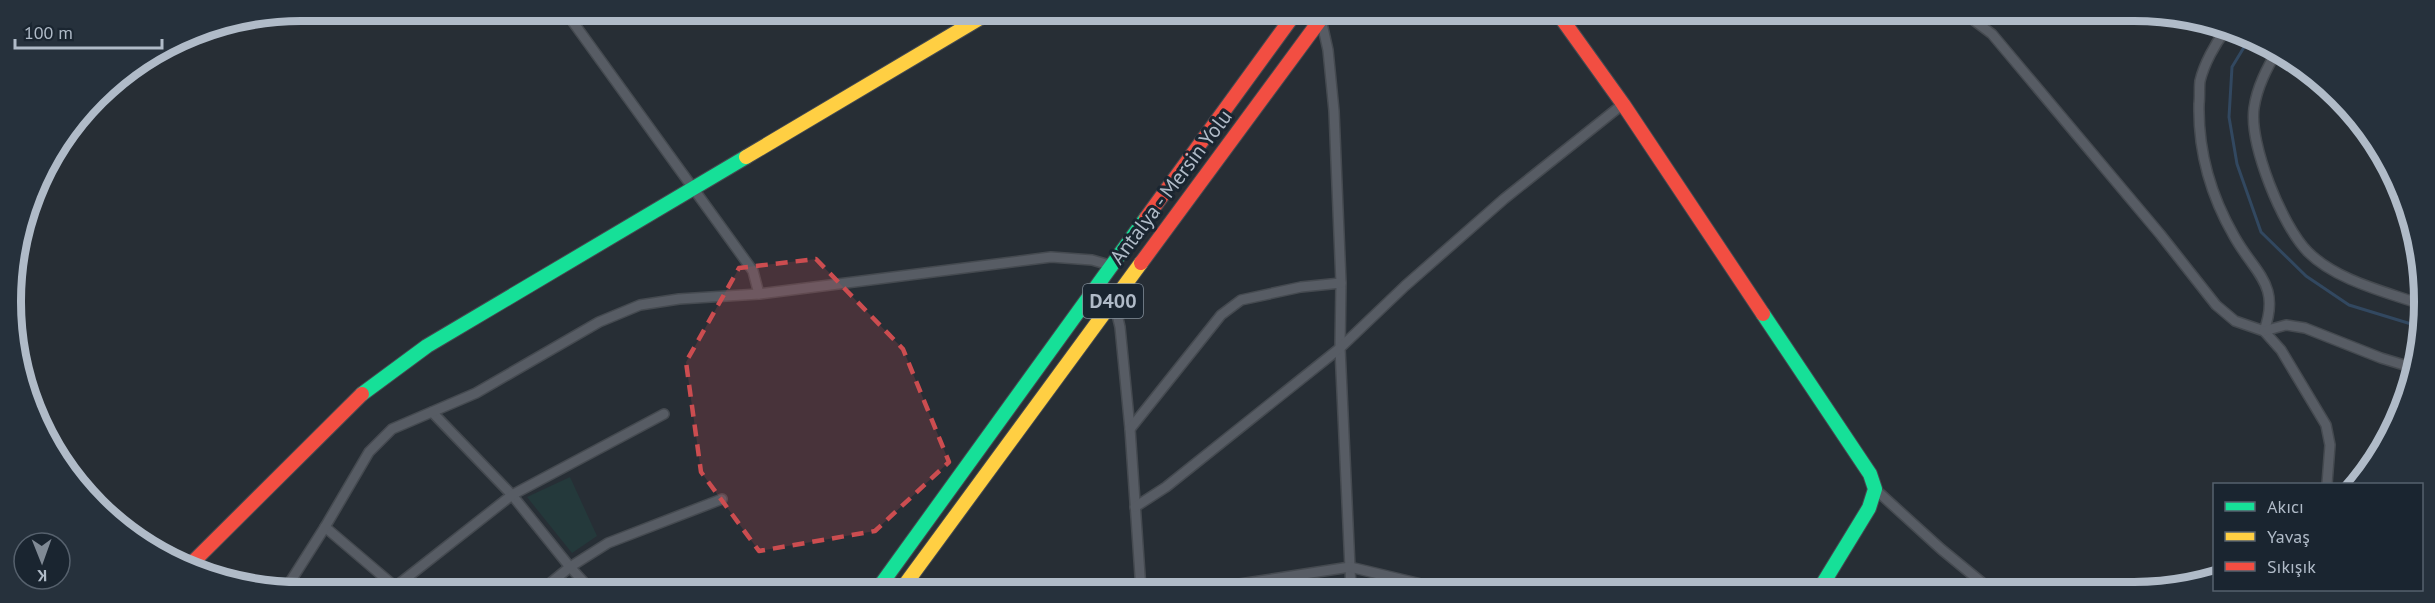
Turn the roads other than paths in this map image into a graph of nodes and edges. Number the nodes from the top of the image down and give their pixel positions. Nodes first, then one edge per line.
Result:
1 (573, 21) edge
2 (975, 21) edge
3 (1290, 21) edge
4 (1320, 21) edge
5 (1325, 21) edge
6 (1563, 21) edge
7 (1975, 21) edge
8 (2222, 35) edge
9 (2273, 58) edge
10 (1623, 104) junction
11 (693, 189) junction
12 (1113, 266) junction
13 (1341, 283) junction
14 (759, 294) junction
15 (1114, 299) junction
16 (2414, 302) edge
17 (2264, 331) junction
18 (1340, 348) junction
19 (2406, 365) edge
20 (432, 412) junction
21 (663, 414) dead end
22 (1130, 429) junction
23 (2328, 483) edge
24 (1875, 489) junction
25 (512, 495) junction
26 (722, 499) dead end
27 (1135, 507) junction
28 (325, 527) junction
29 (195, 561) edge
30 (570, 567) junction
31 (1350, 567) junction
32 (290, 581) edge
33 (389, 582) edge
34 (406, 582) edge
35 (552, 582) edge
36 (584, 582) edge
37 (883, 582) edge
38 (907, 582) edge
39 (1140, 582) edge
40 (1252, 582) edge
41 (1351, 582) edge
42 (1413, 582) edge
43 (1824, 582) edge
44 (1981, 582) edge

1 - 11 street
2 - 11 main road
3 - 12 main road, Antalya - Mersin Yolu / D400
4 - 15 main road, Antalya - Mersin Yolu / D400
5 - 13 street
6 - 10 main road
7 - 17 street
8 - 17 street
9 - 16 street
10 - 18 street
10 - 24 main road
11 - 14 street
11 - 29 main road
12 - 14 street
12 - 37 main road, Antalya - Mersin Yolu / D400
13 - 18 street
13 - 22 street
14 - 20 street
15 - 22 street
15 - 38 main road, Antalya - Mersin Yolu / D400
17 - 19 street
17 - 23 street
18 - 27 street
18 - 31 street
20 - 25 street
20 - 28 street
21 - 25 street
22 - 27 street
24 - 43 main road
24 - 44 street
25 - 30 street
25 - 34 street
26 - 30 street
27 - 39 street
28 - 32 street
28 - 33 street
30 - 35 street
30 - 36 street
31 - 40 street
31 - 41 street
31 - 42 street

